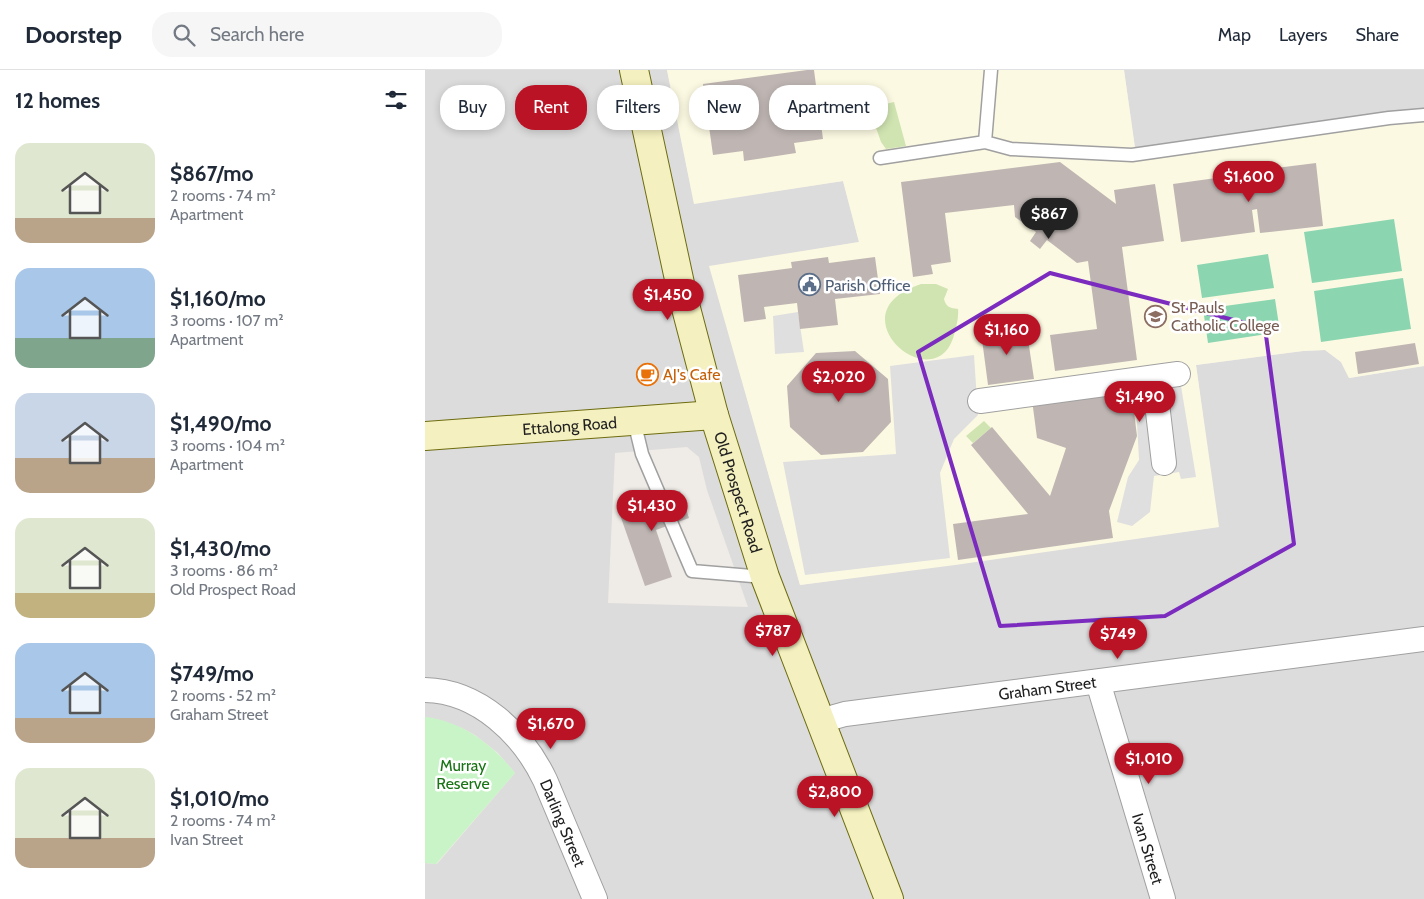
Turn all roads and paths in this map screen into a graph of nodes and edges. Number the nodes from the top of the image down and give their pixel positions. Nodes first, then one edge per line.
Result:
1 (633, 70) edge
2 (991, 70) edge
3 (1424, 115) edge
4 (985, 142) junction
5 (880, 158) dead end
6 (1178, 374) dead end
7 (1155, 378) junction
8 (980, 401) dead end
9 (714, 415) junction
10 (634, 421) junction
11 (425, 436) edge
12 (1164, 463) dead end
13 (765, 578) junction
14 (1424, 638) edge
15 (1098, 682) junction
16 (425, 690) edge
17 (820, 721) junction
18 (595, 899) edge
19 (889, 899) edge
20 (1163, 899) edge

1 - 9 main road, Old Prospect Road
2 - 4 lane
3 - 4 lane
4 - 5 lane
6 - 7 street
7 - 8 street
7 - 12 street
9 - 10 main road, Ettalong Road
9 - 13 main road, Old Prospect Road
10 - 11 main road, Ettalong Road
10 - 13 lane
13 - 17 main road, Old Prospect Road
14 - 15 street, Graham Street
15 - 17 street, Graham Street
15 - 20 street, Ivan Street
16 - 18 street, Darling Street
17 - 19 main road, Old Prospect Road

